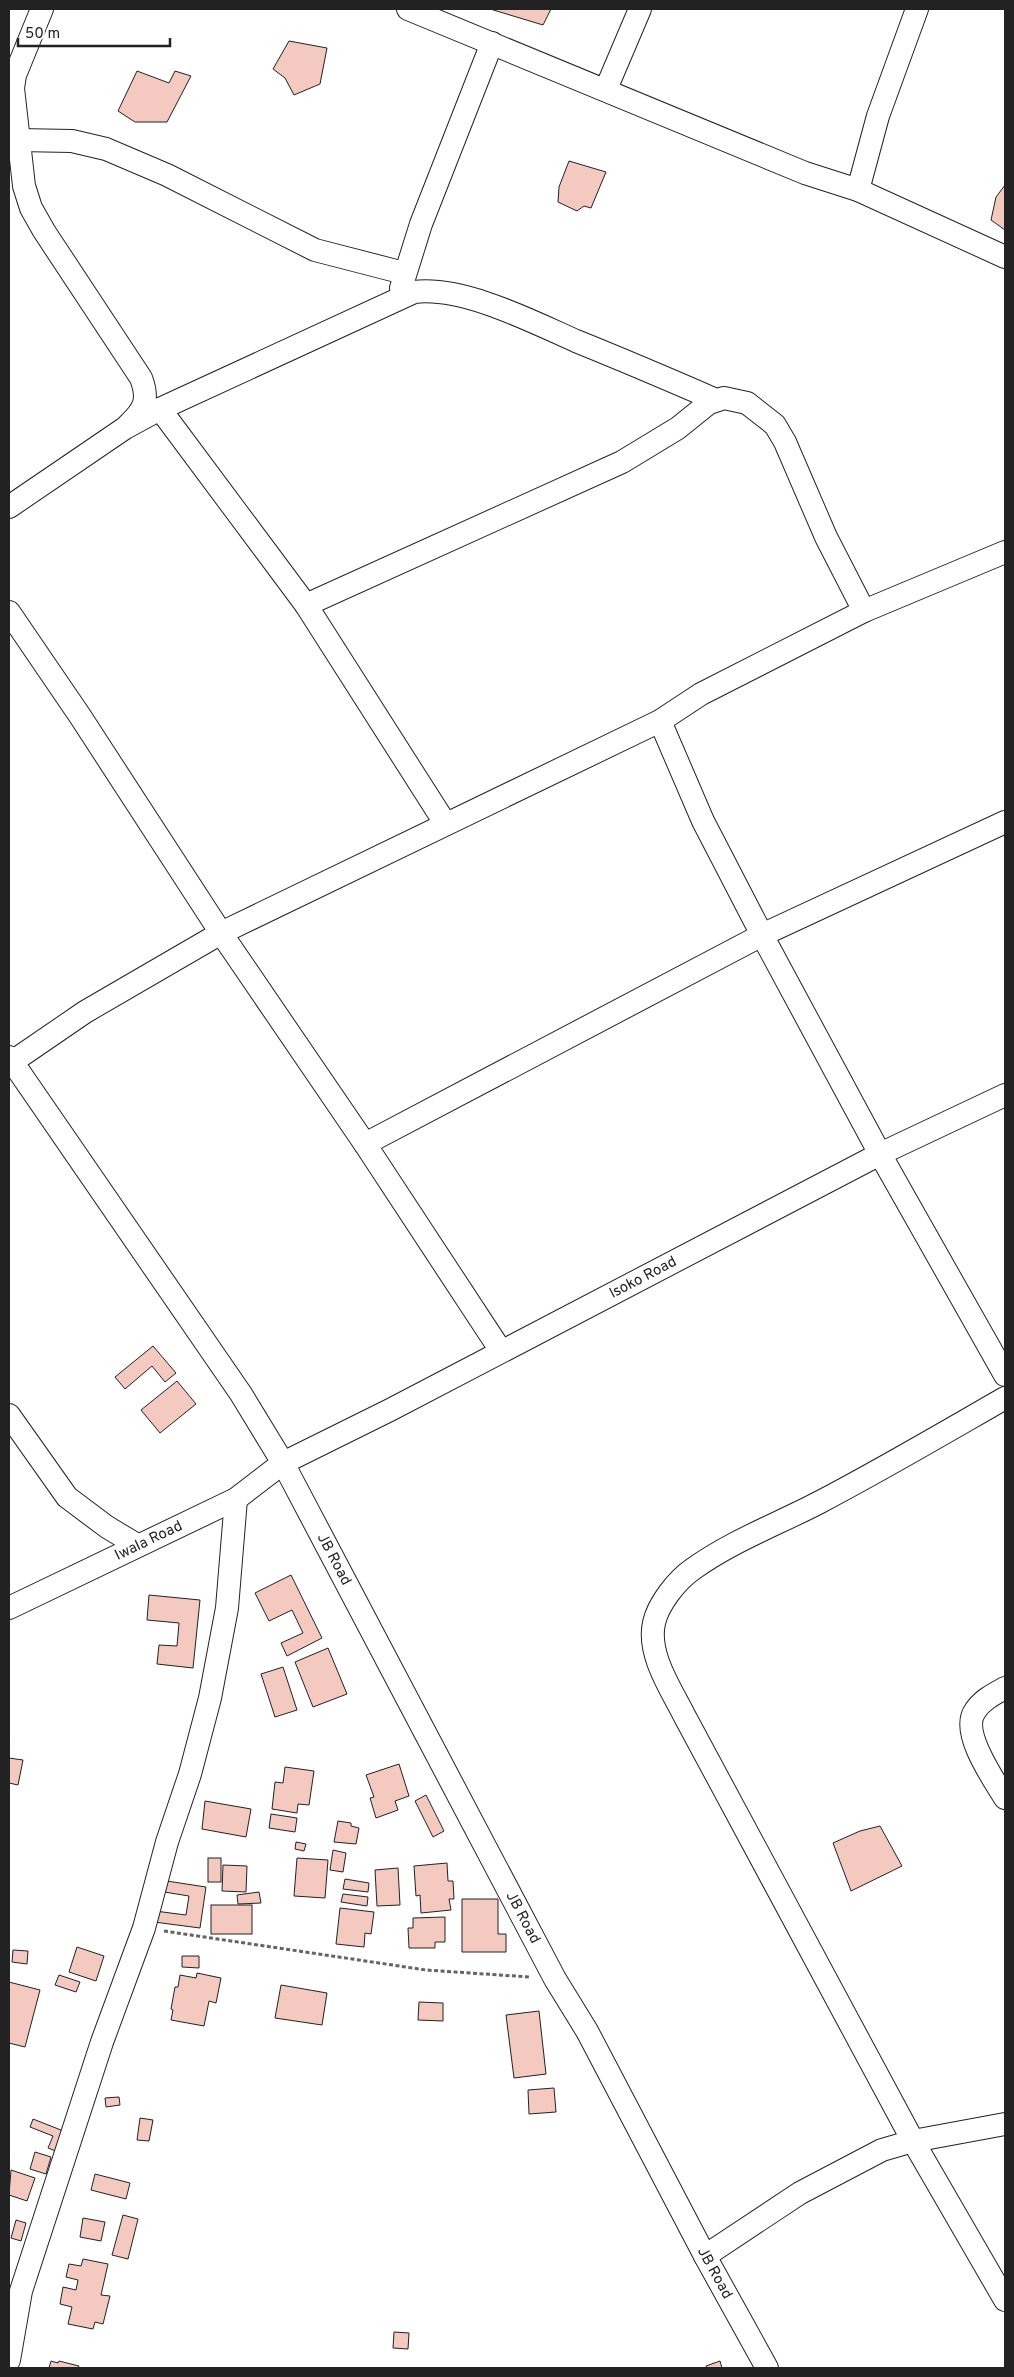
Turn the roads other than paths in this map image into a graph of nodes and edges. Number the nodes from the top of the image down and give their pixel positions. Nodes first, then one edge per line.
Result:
1 (42, 9) edge
2 (408, 9) edge
3 (640, 9) edge
4 (917, 9) edge
5 (492, 43) junction
6 (606, 90) junction
7 (18, 140) junction
8 (858, 190) junction
9 (1005, 257) edge
10 (404, 273) junction
11 (398, 299) junction
12 (716, 400) junction
13 (160, 409) junction
14 (125, 428) junction
15 (9, 507) edge
16 (1005, 552) edge
17 (306, 605) junction
18 (864, 611) junction
19 (9, 612) edge
20 (660, 721) junction
21 (1005, 822) edge
22 (445, 823) junction
23 (221, 933) junction
24 (762, 935) junction
25 (10, 1060) edge
26 (1005, 1094) edge
27 (364, 1144) junction
28 (880, 1154) junction
29 (501, 1351) junction
30 (1005, 1375) edge
31 (1005, 1398) edge
32 (9, 1415) edge
33 (283, 1463) junction
34 (236, 1499) junction
35 (137, 1545) junction
36 (9, 1608) edge
37 (1005, 1688) edge
38 (1005, 1798) edge
39 (1005, 2124) edge
40 (913, 2141) junction
41 (705, 2256) junction
42 (1005, 2300) edge
43 (9, 2360) edge
44 (767, 2368) edge

1 - 7 street
2 - 5 street
3 - 6 street
4 - 8 street
5 - 6 street
5 - 10 street
6 - 8 street
7 - 10 street
7 - 14 street
8 - 9 street
10 - 11 street
11 - 12 street
11 - 13 street
12 - 17 street
12 - 18 street
13 - 14 street
13 - 17 street
14 - 15 street
16 - 18 street
17 - 22 street
18 - 20 street
19 - 23 street
20 - 22 street
20 - 24 street
21 - 24 street
22 - 23 street
23 - 25 street
23 - 27 street
24 - 27 street
24 - 28 street
25 - 33 street, JB Road
26 - 28 street, Isoko Road
27 - 29 street
28 - 29 street, Isoko Road
28 - 30 street
29 - 33 street, Isoko Road
31 - 40 street
32 - 35 street
33 - 34 street, Iwala Road
33 - 41 street, JB Road
34 - 35 street, Iwala Road
34 - 43 street
35 - 36 street, Iwala Road
37 - 38 street
39 - 40 street
40 - 41 street
40 - 42 street
41 - 44 street, JB Road

